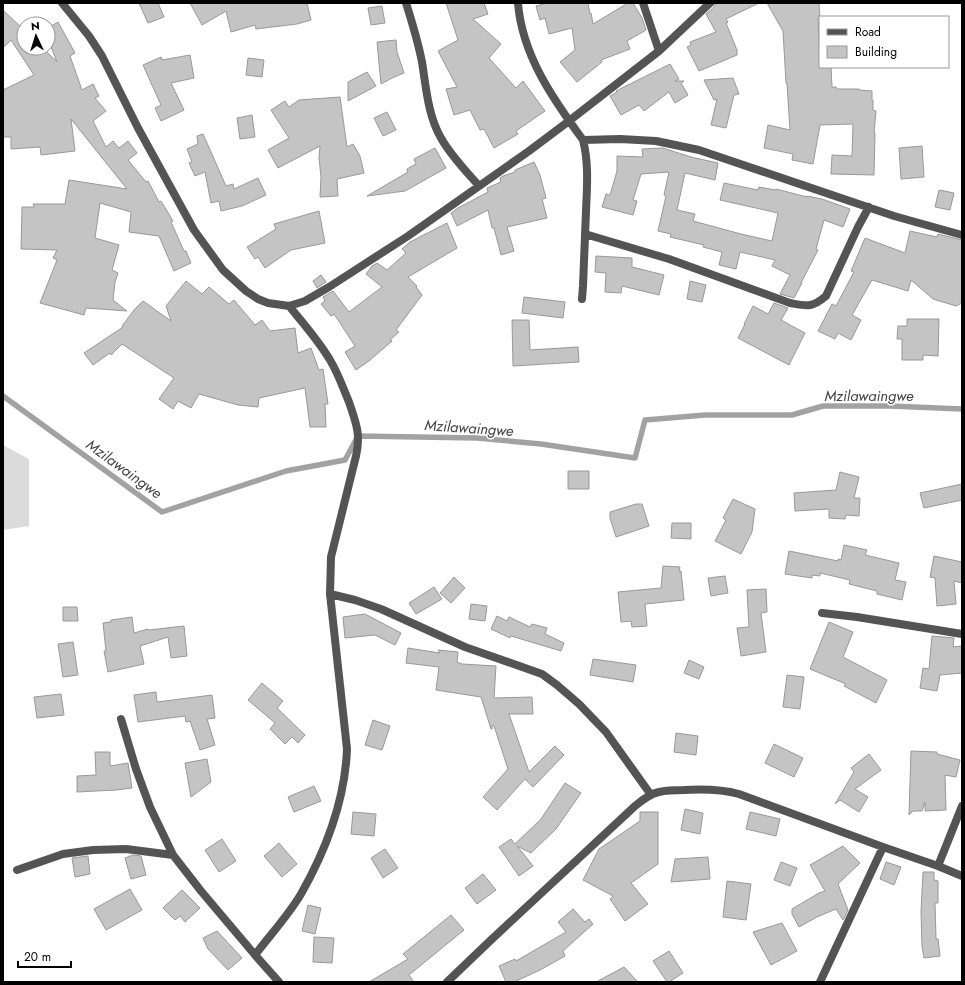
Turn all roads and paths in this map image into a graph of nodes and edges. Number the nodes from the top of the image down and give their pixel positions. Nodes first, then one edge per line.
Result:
1 (62, 3) edge
2 (406, 3) edge
3 (518, 3) edge
4 (643, 3) edge
5 (710, 3) edge
6 (659, 51) junction
7 (569, 121) junction
8 (583, 140) junction
9 (478, 186) junction
10 (869, 207) junction
11 (585, 234) junction
12 (962, 235) edge
13 (582, 299) dead end
14 (289, 306) junction
15 (330, 594) junction
16 (822, 613) dead end
17 (962, 634) edge
18 (121, 719) dead end
19 (651, 795) junction
20 (962, 806) edge
21 (883, 847) junction
22 (173, 855) junction
23 (938, 866) junction
24 (17, 870) dead end
25 (962, 876) edge
26 (255, 955) junction
27 (279, 982) edge
28 (447, 982) edge
29 (820, 982) edge

1 - 14 street
2 - 9 street
3 - 7 street
4 - 6 street
5 - 6 street
6 - 7 street
7 - 8 street
7 - 9 street
8 - 10 street
8 - 11 street
9 - 14 street
10 - 11 street
10 - 12 street
11 - 13 street
14 - 15 street
15 - 19 street
15 - 26 street
16 - 17 street
18 - 22 street
19 - 21 street
19 - 28 street
20 - 23 street
21 - 23 street
21 - 29 street
22 - 24 street
22 - 26 street
23 - 25 street
26 - 27 street

